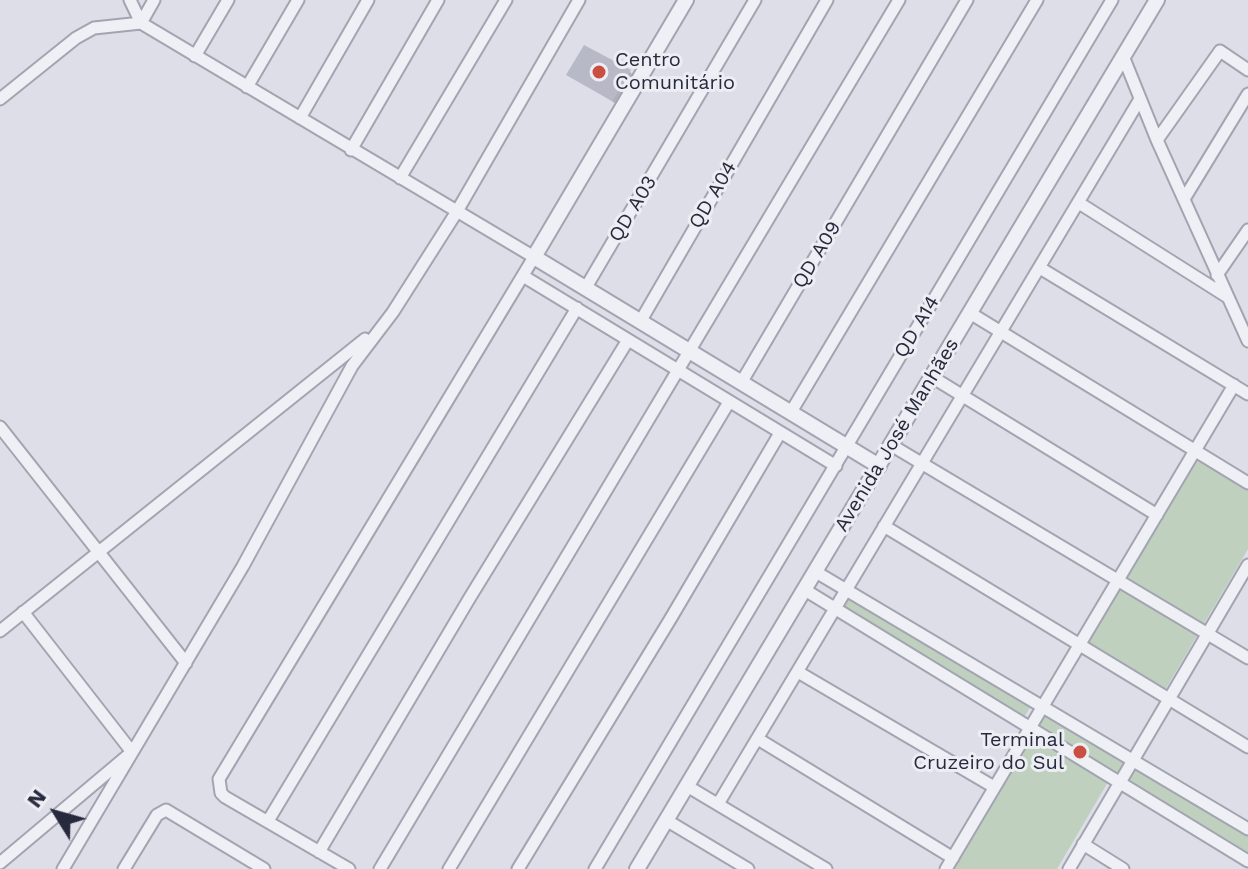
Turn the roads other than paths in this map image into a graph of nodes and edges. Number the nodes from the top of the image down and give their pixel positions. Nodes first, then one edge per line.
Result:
1 (130, 0) edge
2 (152, 0) edge
3 (228, 0) edge
4 (298, 0) edge
5 (368, 0) edge
6 (438, 0) edge
7 (579, 0) edge
8 (686, 0) edge
9 (755, 0) edge
10 (827, 0) edge
11 (899, 0) edge
12 (967, 0) edge
13 (1037, 0) edge
14 (1112, 0) edge
15 (1157, 0) edge
16 (505, 2) edge
17 (141, 23) junction
18 (195, 56) junction
19 (1123, 56) junction
20 (1248, 70) edge
21 (247, 87) junction
22 (1248, 94) edge
23 (0, 99) edge
24 (1140, 99) junction
25 (300, 118) junction
26 (1157, 140) junction
27 (351, 150) junction
28 (400, 178) junction
29 (1184, 199) junction
30 (1079, 203) junction
31 (456, 213) junction
32 (1248, 230) edge
33 (534, 257) junction
34 (1040, 268) junction
35 (1217, 275) junction
36 (523, 276) junction
37 (585, 289) junction
38 (1226, 296) junction
39 (577, 308) junction
40 (970, 313) junction
41 (640, 322) junction
42 (377, 330) junction
43 (1002, 333) junction
44 (1247, 336) edge
45 (628, 340) junction
46 (690, 352) junction
47 (679, 371) junction
48 (932, 377) junction
49 (741, 383) junction
50 (1234, 385) junction
51 (1248, 394) edge
52 (964, 397) junction
53 (729, 402) junction
54 (791, 412) junction
55 (0, 427) edge
56 (780, 433) junction
57 (891, 445) junction
58 (846, 446) junction
59 (1195, 451) junction
60 (921, 463) junction
61 (836, 466) junction
62 (879, 466) junction
63 (1248, 483) edge
64 (1157, 515) junction
65 (884, 526) junction
66 (98, 551) junction
67 (1247, 569) edge
68 (816, 572) junction
69 (1118, 580) junction
70 (805, 590) junction
71 (847, 590) junction
72 (835, 608) junction
73 (23, 612) junction
74 (0, 631) edge
75 (1208, 634) junction
76 (1079, 646) junction
77 (1248, 658) edge
78 (186, 663) junction
79 (798, 672) junction
80 (1169, 699) junction
81 (1043, 707) junction
82 (1030, 728) junction
83 (758, 739) junction
84 (1248, 747) edge
85 (132, 752) junction
86 (1133, 760) junction
87 (1120, 783) junction
88 (687, 786) junction
89 (994, 787) junction
90 (718, 804) junction
91 (666, 820) junction
92 (268, 821) junction
93 (1248, 829) edge
94 (1083, 844) junction
95 (319, 852) junction
96 (1248, 861) edge
97 (0, 863) edge
98 (949, 864) edge
99 (126, 865) edge
100 (63, 869) edge
101 (140, 869) edge
102 (264, 869) edge
103 (349, 869) edge
104 (380, 869) edge
105 (449, 869) edge
106 (518, 869) edge
107 (595, 869) edge
108 (637, 869) edge
109 (748, 869) edge
110 (826, 869) edge
111 (1069, 869) edge
112 (1123, 869) edge

1 - 17 street
2 - 17 street
3 - 18 street
4 - 21 street
5 - 25 street
6 - 27 street
7 - 31 street
8 - 33 street
9 - 37 street, QD A03
10 - 41 street, QD A04
11 - 46 street
12 - 49 street, QD A09
13 - 54 street
14 - 58 street, QD A14
15 - 19 street, Avenida José Manhães
16 - 28 street
17 - 18 street
17 - 23 street
18 - 21 street
19 - 24 street
19 - 40 street, Avenida José Manhães
20 - 26 street
21 - 25 street
22 - 29 street
24 - 26 street
24 - 30 street
25 - 27 street
26 - 29 street
27 - 28 street
28 - 31 street
29 - 35 street
30 - 34 street
30 - 38 street
31 - 33 street
31 - 42 street
32 - 35 street
33 - 36 street
33 - 37 street
34 - 43 street
34 - 50 street
35 - 38 street
36 - 39 street
36 - 92 street
37 - 41 street
38 - 44 street
39 - 45 street
39 - 92 street
40 - 43 street
40 - 48 street, Avenida José Manhães
41 - 46 street
42 - 66 street
42 - 78 street
43 - 52 street
43 - 59 street
45 - 47 street
45 - 95 street
46 - 47 street
46 - 49 street
47 - 53 street
47 - 104 street
48 - 52 street
48 - 57 street, Avenida José Manhães
49 - 54 street
50 - 51 street
50 - 59 street
52 - 60 street
52 - 64 street
53 - 56 street
53 - 105 street
54 - 58 street
55 - 66 street
56 - 61 street
56 - 106 street
57 - 60 street
57 - 62 street, Avenida José Manhães
58 - 61 street, QD A14
58 - 62 street
59 - 63 street
59 - 64 street
60 - 65 street
60 - 69 street
61 - 107 street, QD A14
62 - 68 street, Avenida José Manhães
64 - 69 street
65 - 71 street
65 - 76 street
66 - 73 street
66 - 78 street
67 - 75 street
68 - 70 street, Avenida José Manhães
68 - 71 street
69 - 75 street
69 - 76 street
70 - 72 street
70 - 88 street, Avenida José Manhães
71 - 72 street
71 - 81 street
72 - 79 street
72 - 82 street
73 - 74 street
73 - 85 street
75 - 77 street
75 - 80 street
76 - 80 street
76 - 81 street
78 - 85 street
79 - 83 street
79 - 89 street
80 - 84 street
80 - 86 street
81 - 82 street
81 - 86 street
82 - 87 street
82 - 89 street
83 - 90 street
83 - 98 street
85 - 97 street
85 - 100 street
86 - 87 street
86 - 93 street
87 - 94 street
87 - 96 street
88 - 90 street
88 - 91 street, Avenida José Manhães
89 - 98 street
90 - 110 street
91 - 108 street, Avenida José Manhães
91 - 109 street
92 - 95 street
94 - 111 street
94 - 112 street
95 - 103 street
99 - 101 street
99 - 102 street

